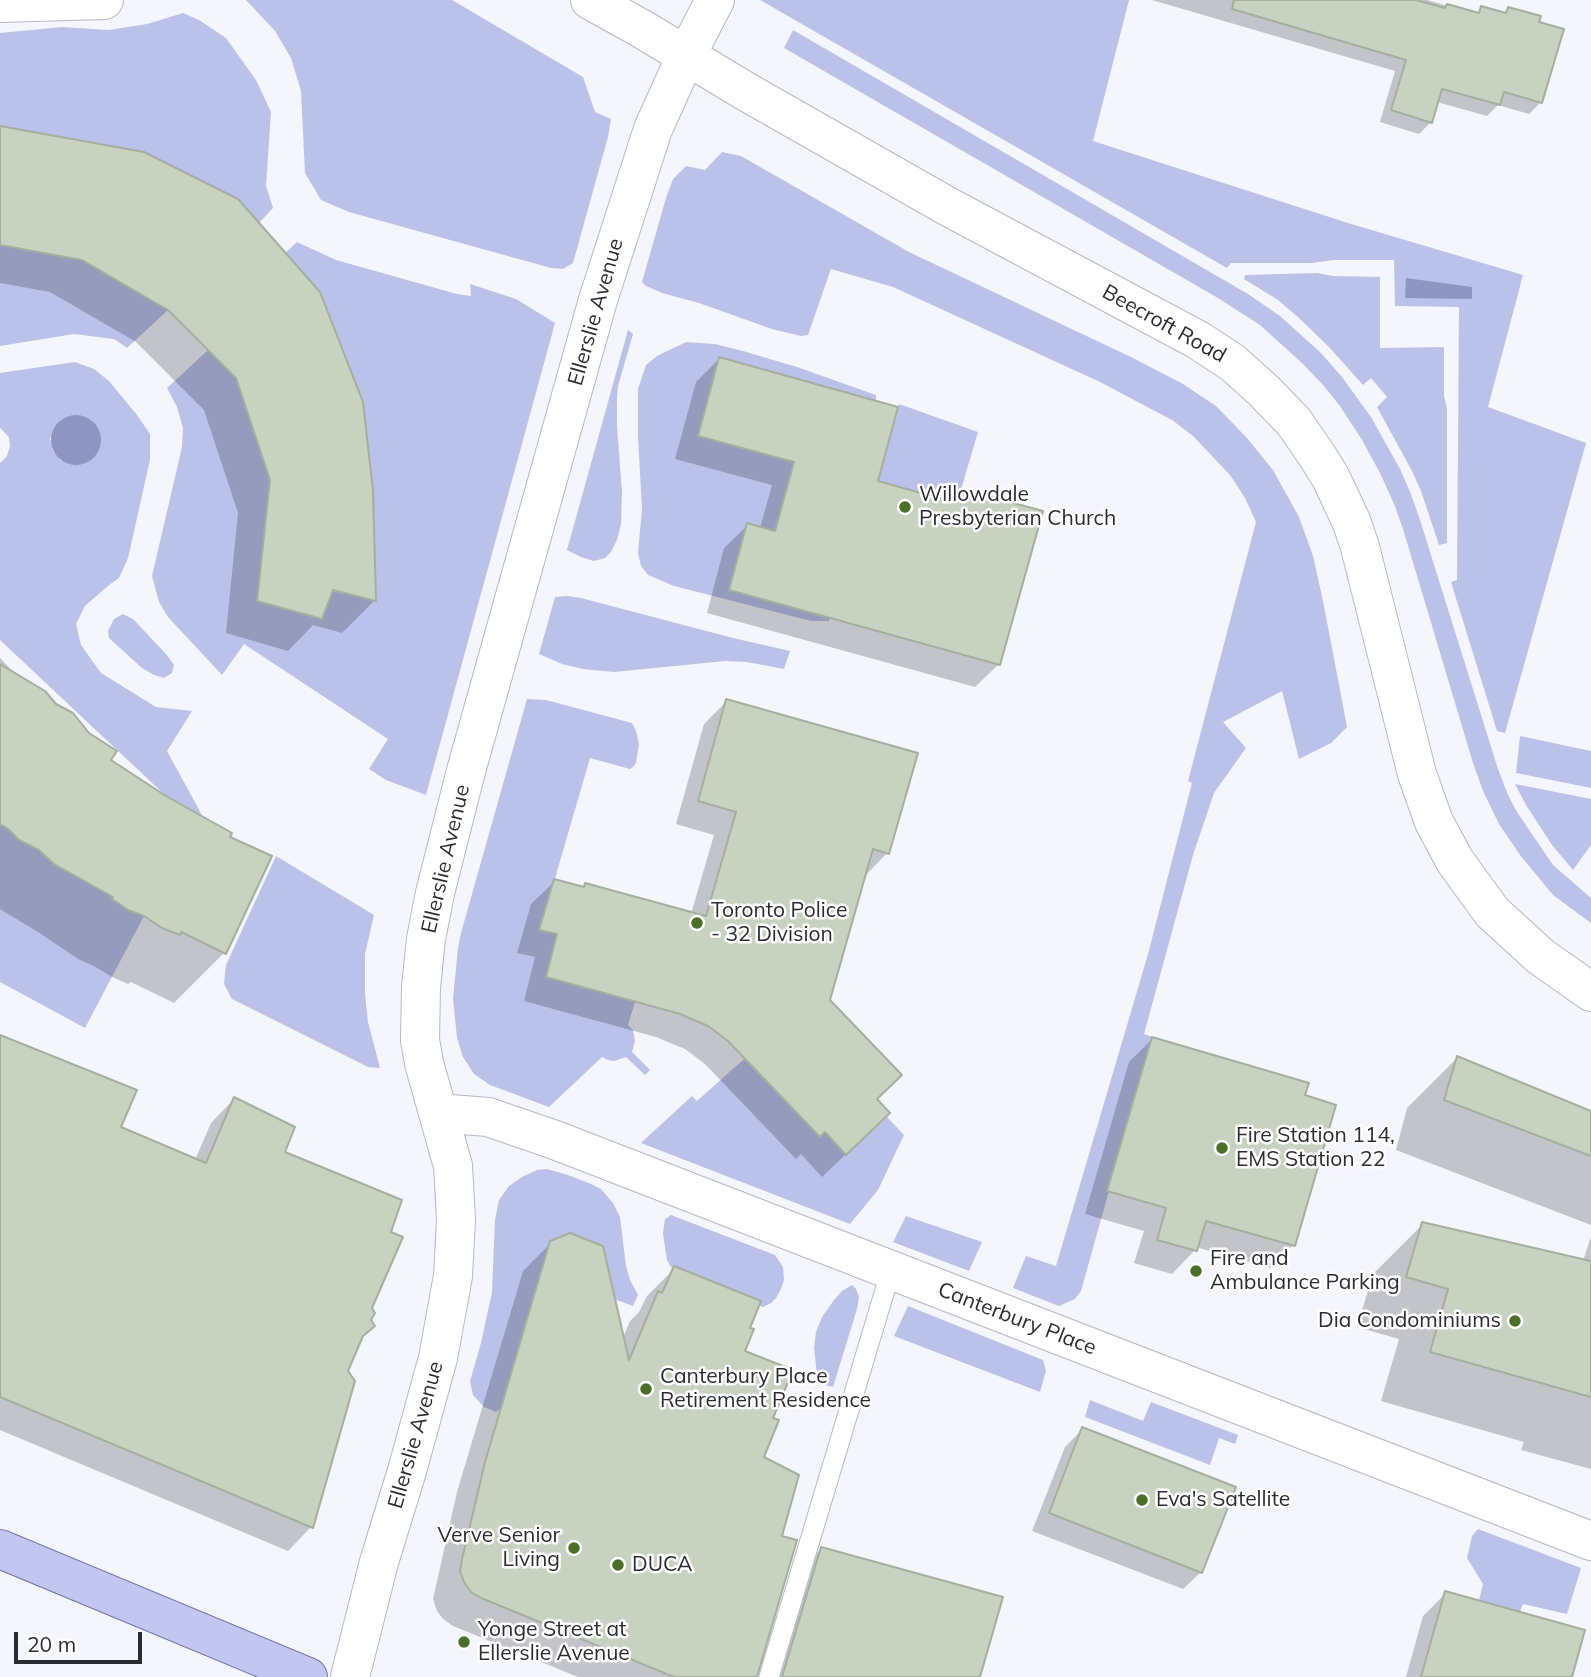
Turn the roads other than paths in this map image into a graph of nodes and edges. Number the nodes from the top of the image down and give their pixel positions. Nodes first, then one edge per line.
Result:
1 (104, 0) edge
2 (590, 0) edge
3 (715, 0) edge
4 (0, 3) edge
5 (686, 56) junction
6 (1591, 992) edge
7 (438, 1113) junction
8 (891, 1270) junction
9 (1591, 1541) edge
10 (0, 1549) edge
11 (308, 1677) edge
12 (350, 1677) edge
13 (769, 1677) edge

1 - 4 street
2 - 5 street, Beecroft Road
3 - 5 street, Ellerslie Avenue
5 - 6 street, Beecroft Road
5 - 7 street, Ellerslie Avenue
7 - 8 street, Canterbury Place
7 - 12 street, Ellerslie Avenue
8 - 9 street, Canterbury Place
8 - 13 lane
10 - 11 main road

